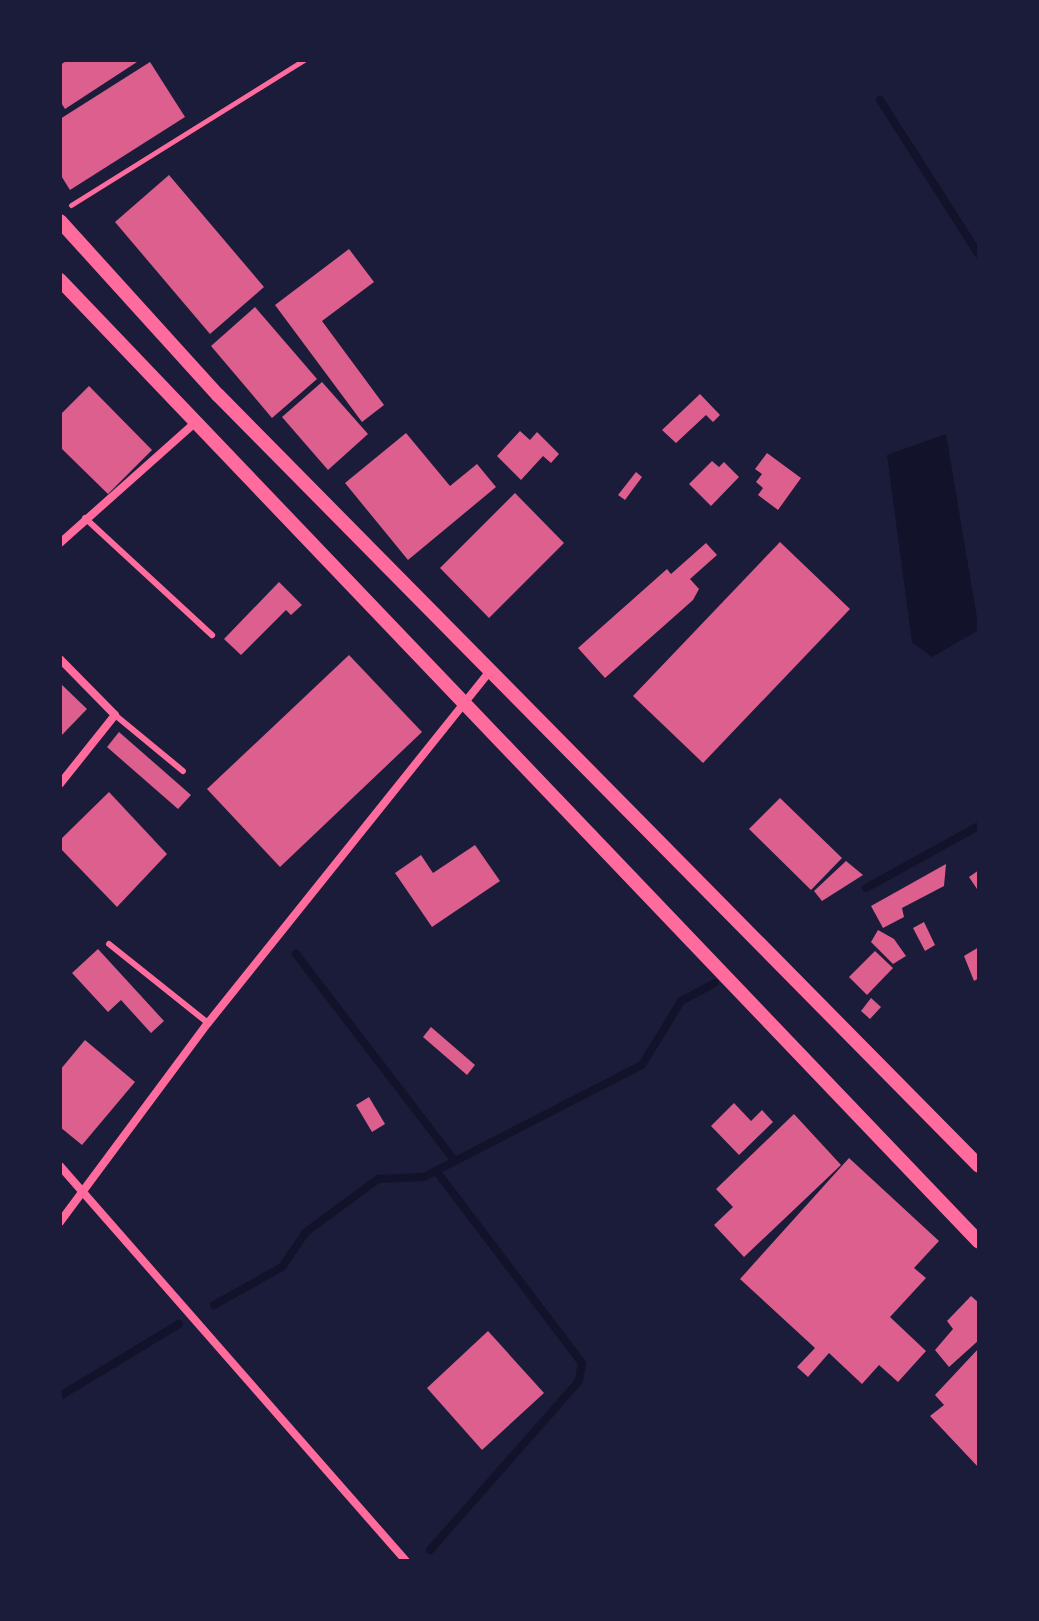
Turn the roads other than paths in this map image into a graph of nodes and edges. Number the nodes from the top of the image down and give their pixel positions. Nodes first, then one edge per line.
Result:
1 (60, 221) edge
2 (60, 280) edge
3 (196, 422) junction
4 (85, 518) junction
5 (60, 543) edge
6 (212, 635) dead end
7 (60, 659) edge
8 (490, 671) junction
9 (466, 704) junction
10 (115, 715) junction
11 (183, 771) dead end
12 (60, 784) edge
13 (109, 944) dead end
14 (208, 1023) junction
15 (60, 1166) edge
16 (979, 1166) edge
17 (82, 1193) junction
18 (60, 1222) edge
19 (979, 1242) edge
20 (406, 1561) edge

1 - 8 street
2 - 3 street
3 - 4 street
3 - 9 street
4 - 5 street
4 - 6 lane
7 - 10 street
8 - 9 street
8 - 16 street
9 - 14 street
9 - 19 street
10 - 11 lane
10 - 12 street
13 - 14 lane
14 - 17 street
15 - 17 street
17 - 18 street
17 - 20 street

